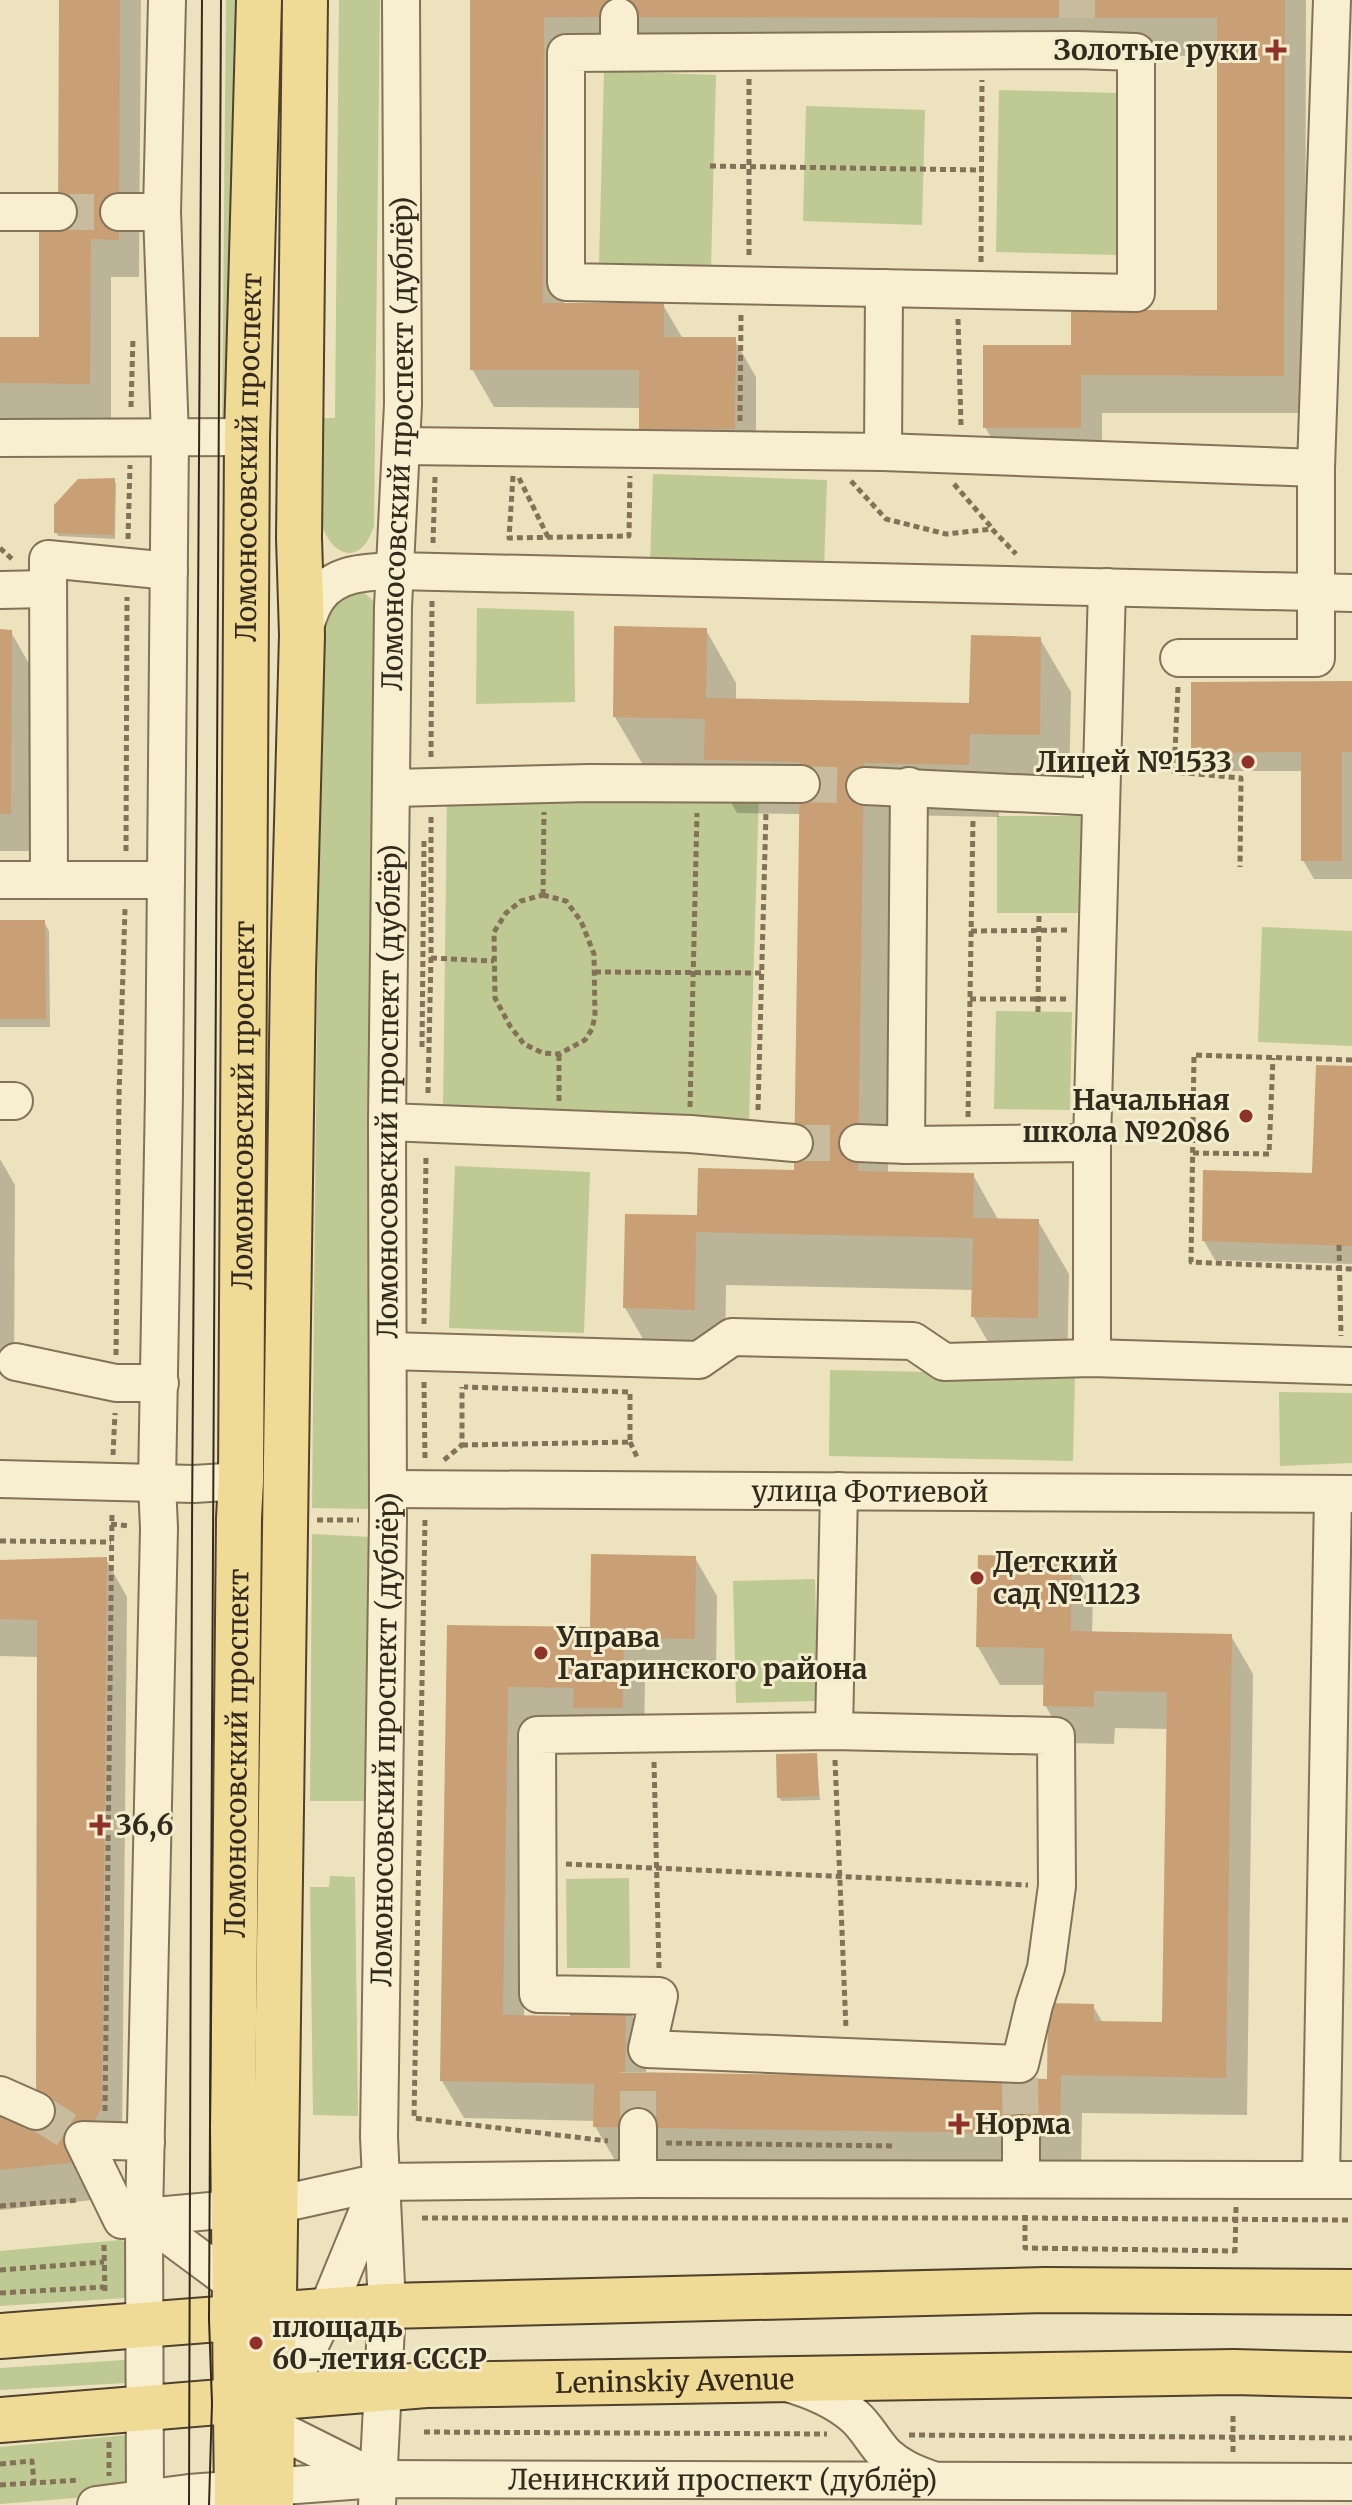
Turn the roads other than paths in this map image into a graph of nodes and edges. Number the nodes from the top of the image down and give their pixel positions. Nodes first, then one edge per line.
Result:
1 (167, 0) edge
2 (259, 0) edge
3 (305, 0) edge
4 (401, 0) edge
5 (1332, 0) edge
6 (1341, 56) edge
7 (0, 212) edge
8 (58, 212) tunnel mouth
9 (119, 212) tunnel mouth
10 (162, 212) junction
11 (884, 288) junction
12 (170, 437) junction
13 (247, 437) junction
14 (0, 438) edge
15 (401, 446) junction
16 (883, 452) junction
17 (1316, 468) junction
18 (300, 570) junction
19 (169, 571) junction
20 (246, 571) junction
21 (395, 571) junction
22 (1107, 587) junction
23 (46, 589) junction
24 (0, 590) edge
25 (1315, 592) junction
26 (1352, 593) edge
27 (302, 635) junction
28 (1179, 658) road end
29 (784, 784) tunnel mouth
30 (865, 786) tunnel mouth
31 (909, 786) junction
32 (393, 788) junction
33 (1099, 797) junction
34 (0, 880) edge
35 (49, 880) junction
36 (166, 880) junction
37 (387, 1122) junction
38 (794, 1143) tunnel mouth
39 (858, 1143) tunnel mouth
40 (1092, 1143) junction
41 (906, 1145) junction
42 (242, 1312) junction
43 (289, 1312) junction
44 (388, 1351) junction
45 (1092, 1358) junction
46 (16, 1362) dead end
47 (1346, 1366) edge
48 (160, 1383) junction
49 (0, 1479) edge
50 (241, 1481) junction
51 (157, 1484) junction
52 (839, 1491) junction
53 (1342, 1494) edge
54 (379, 1504) junction
55 (834, 1731) junction
56 (0, 2095) edge
57 (36, 2111) tunnel mouth
58 (1021, 2134) tunnel mouth
59 (638, 2135) tunnel mouth
60 (146, 2142) junction
61 (638, 2179) junction
62 (1021, 2179) junction
63 (1337, 2180) edge
64 (380, 2182) junction
65 (255, 2207) junction
66 (133, 2219) junction
67 (1352, 2292) edge
68 (248, 2305) junction
69 (387, 2306) junction
70 (327, 2310) junction
71 (144, 2325) junction
72 (0, 2336) edge
73 (1352, 2375) edge
74 (773, 2380) junction
75 (382, 2389) junction
76 (144, 2408) junction
77 (261, 2409) junction
78 (0, 2420) edge
79 (933, 2480) junction
80 (1352, 2482) edge
81 (95, 2492) edge
82 (377, 2492) edge
83 (624, 2492) edge
84 (1154, 2493) edge
85 (254, 2497) edge
86 (145, 2503) edge

1 - 10 street
2 - 13 main road, Ломоносовский проспект
3 - 18 main road, Ломоносовский проспект
4 - 15 street, Ломоносовский проспект (дублёр)
5 - 6 street
6 - 17 street
7 - 8 street
9 - 10 street
10 - 12 street
11 - 11 street
11 - 16 street
12 - 13 street
12 - 14 street
12 - 19 street
13 - 20 main road, Ломоносовский проспект
15 - 16 street
15 - 21 street, Ломоносовский проспект (дублёр)
16 - 17 street
17 - 25 street
18 - 20 main road
18 - 27 main road, Ломоносовский проспект
19 - 23 street
19 - 36 street
20 - 42 main road, Ломоносовский проспект
21 - 22 street
21 - 27 street
21 - 32 street, Ломоносовский проспект (дублёр)
22 - 25 street
22 - 33 street
23 - 24 street
23 - 35 street
25 - 26 street
25 - 28 street
27 - 43 main road, Ломоносовский проспект
29 - 32 street
30 - 31 street
31 - 33 street
31 - 41 street
32 - 37 street, Ломоносовский проспект (дублёр)
33 - 40 street
34 - 35 street
35 - 36 street
36 - 48 street
37 - 38 street
37 - 44 street, Ломоносовский проспект (дублёр)
39 - 41 street
40 - 41 street
40 - 45 street
42 - 43 main road
42 - 50 main road, Ломоносовский проспект
43 - 65 main road, Ломоносовский проспект
44 - 45 street
44 - 54 street, Ломоносовский проспект (дублёр)
45 - 47 street
46 - 48 street
48 - 51 street
49 - 51 street
50 - 51 street
50 - 65 main road, Ломоносовский проспект
51 - 60 street
52 - 53 street, улица Фотиевой
52 - 54 street, улица Фотиевой
52 - 55 street
53 - 63 street
54 - 64 street, Ломоносовский проспект (дублёр)
55 - 55 street
56 - 57 street
58 - 62 street
59 - 61 street
60 - 66 street
60 - 66 street
61 - 62 street
61 - 64 street
62 - 63 street
64 - 65 street
64 - 69 street
64 - 70 street
65 - 66 street
65 - 68 main road
66 - 68 street
66 - 71 street
67 - 69 main road
68 - 70 main road
68 - 71 main road
68 - 77 main road
69 - 70 main road
69 - 75 street
70 - 77 street
71 - 72 main road
71 - 76 street
73 - 74 main road, Leninskiy Avenue
74 - 75 main road, Leninskiy Avenue
74 - 79 street
75 - 77 main road, Leninskiy Avenue
75 - 82 street
76 - 77 main road, Leninskiy Avenue
76 - 78 main road, Leninskiy Avenue
76 - 86 street
77 - 82 street
77 - 85 main road
79 - 83 street, Ленинский проспект (дублёр)
79 - 84 street, Ленинский проспект (дублёр)
80 - 84 street, Ленинский проспект (дублёр)
81 - 86 street, Ленинский проспект (дублёр)
82 - 83 street, Ленинский проспект (дублёр)
82 - 85 street, Ленинский проспект (дублёр)
85 - 86 street, Ленинский проспект (дублёр)

